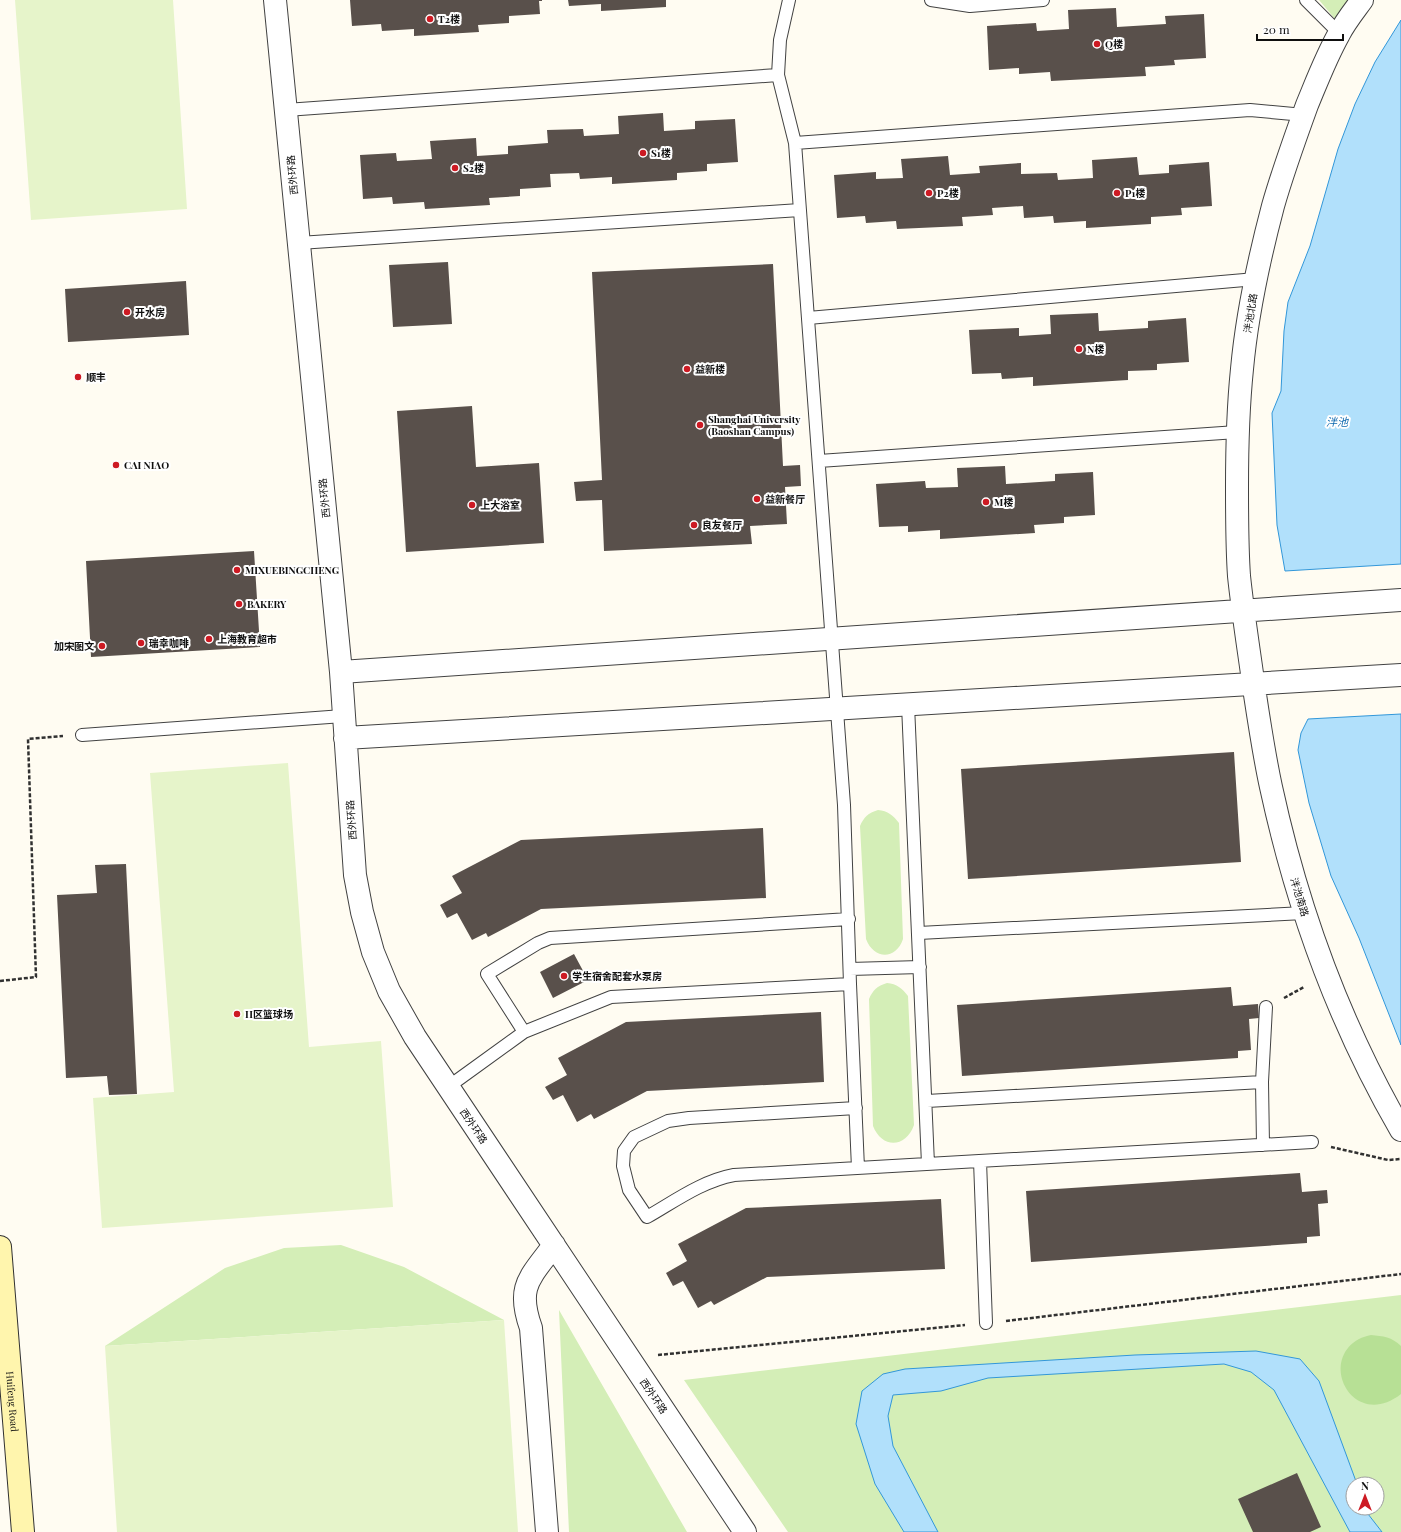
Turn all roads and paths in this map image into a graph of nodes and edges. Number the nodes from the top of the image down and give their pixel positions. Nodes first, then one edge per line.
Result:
1 (275, 0) edge
2 (790, 0) edge
3 (931, 0) edge
4 (1044, 0) edge
5 (1306, 0) edge
6 (1362, 0) edge
7 (1339, 33) junction
8 (778, 75) junction
9 (286, 110) junction
10 (1304, 115) junction
11 (795, 143) junction
12 (800, 210) junction
13 (299, 243) junction
14 (1256, 279) junction
15 (808, 318) junction
16 (1237, 432) junction
17 (819, 461) junction
18 (1401, 600) edge
19 (1244, 611) junction
20 (833, 639) junction
21 (1248, 648) joint
22 (341, 672) junction
23 (1401, 675) edge
24 (1254, 684) junction
25 (908, 705) junction
26 (838, 708) junction
27 (343, 716) junction
28 (82, 735) joint
29 (345, 738) junction
30 (1304, 912) junction
31 (849, 919) junction
32 (919, 933) junction
33 (920, 967) junction
34 (850, 969) junction
35 (1327, 976) junction
36 (0, 981) edge
37 (850, 984) junction
38 (1266, 1007) joint
39 (524, 1032) junction
40 (1262, 1082) junction
41 (448, 1086) junction
42 (926, 1101) junction
43 (856, 1108) junction
44 (1401, 1130) edge
45 (1312, 1142) joint
46 (1264, 1145) junction
47 (1401, 1159) edge
48 (980, 1161) junction
49 (928, 1164) junction
50 (858, 1168) junction
51 (554, 1245) junction
52 (0, 1247) edge
53 (1401, 1274) edge
54 (986, 1323) junction
55 (629, 1358) junction
56 (23, 1532) edge
57 (547, 1532) edge
58 (745, 1532) edge

1 - 9 street, 西外环路
2 - 8 lane
3 - 4 lane
5 - 7 lane
6 - 7 street, 泮池北路
7 - 10 street, 泮池北路
8 - 9 lane
8 - 11 lane
9 - 13 street, 西外环路
10 - 11 lane
10 - 14 street, 泮池北路
11 - 12 lane
12 - 13 lane
12 - 15 lane
13 - 22 street, 西外环路
14 - 15 lane
14 - 16 street, 泮池北路
15 - 17 lane
16 - 17 lane
16 - 19 street, 泮池北路
17 - 20 lane
18 - 19 street
19 - 20 street
19 - 21 street, 泮池北路
20 - 22 street
20 - 26 lane
21 - 24 street, 泮池南路
22 - 27 street, 西外环路
23 - 24 street
24 - 25 street
24 - 30 street, 泮池南路
25 - 26 street
25 - 32 lane
26 - 29 street
26 - 31 lane
27 - 28 lane
27 - 29 street, 西外环路
28 - 36 path
29 - 41 street, 西外环路
30 - 32 lane
30 - 35 street, 泮池南路
31 - 34 lane
31 - 39 lane
32 - 33 lane
33 - 34 lane
33 - 42 lane
34 - 37 lane
35 - 38 path
35 - 44 street, 泮池南路
37 - 39 lane
37 - 43 lane
38 - 40 lane
39 - 41 lane
40 - 42 lane
40 - 46 lane
41 - 51 street, 西外环路
42 - 49 lane
43 - 50 lane
43 - 50 lane
45 - 46 lane
45 - 47 path
46 - 48 lane
48 - 49 lane
48 - 54 lane
49 - 50 lane
51 - 55 street, 西外环路
51 - 57 street
52 - 56 street, Huifeng Road
53 - 54 path
54 - 55 path
55 - 58 street, 西外环路

